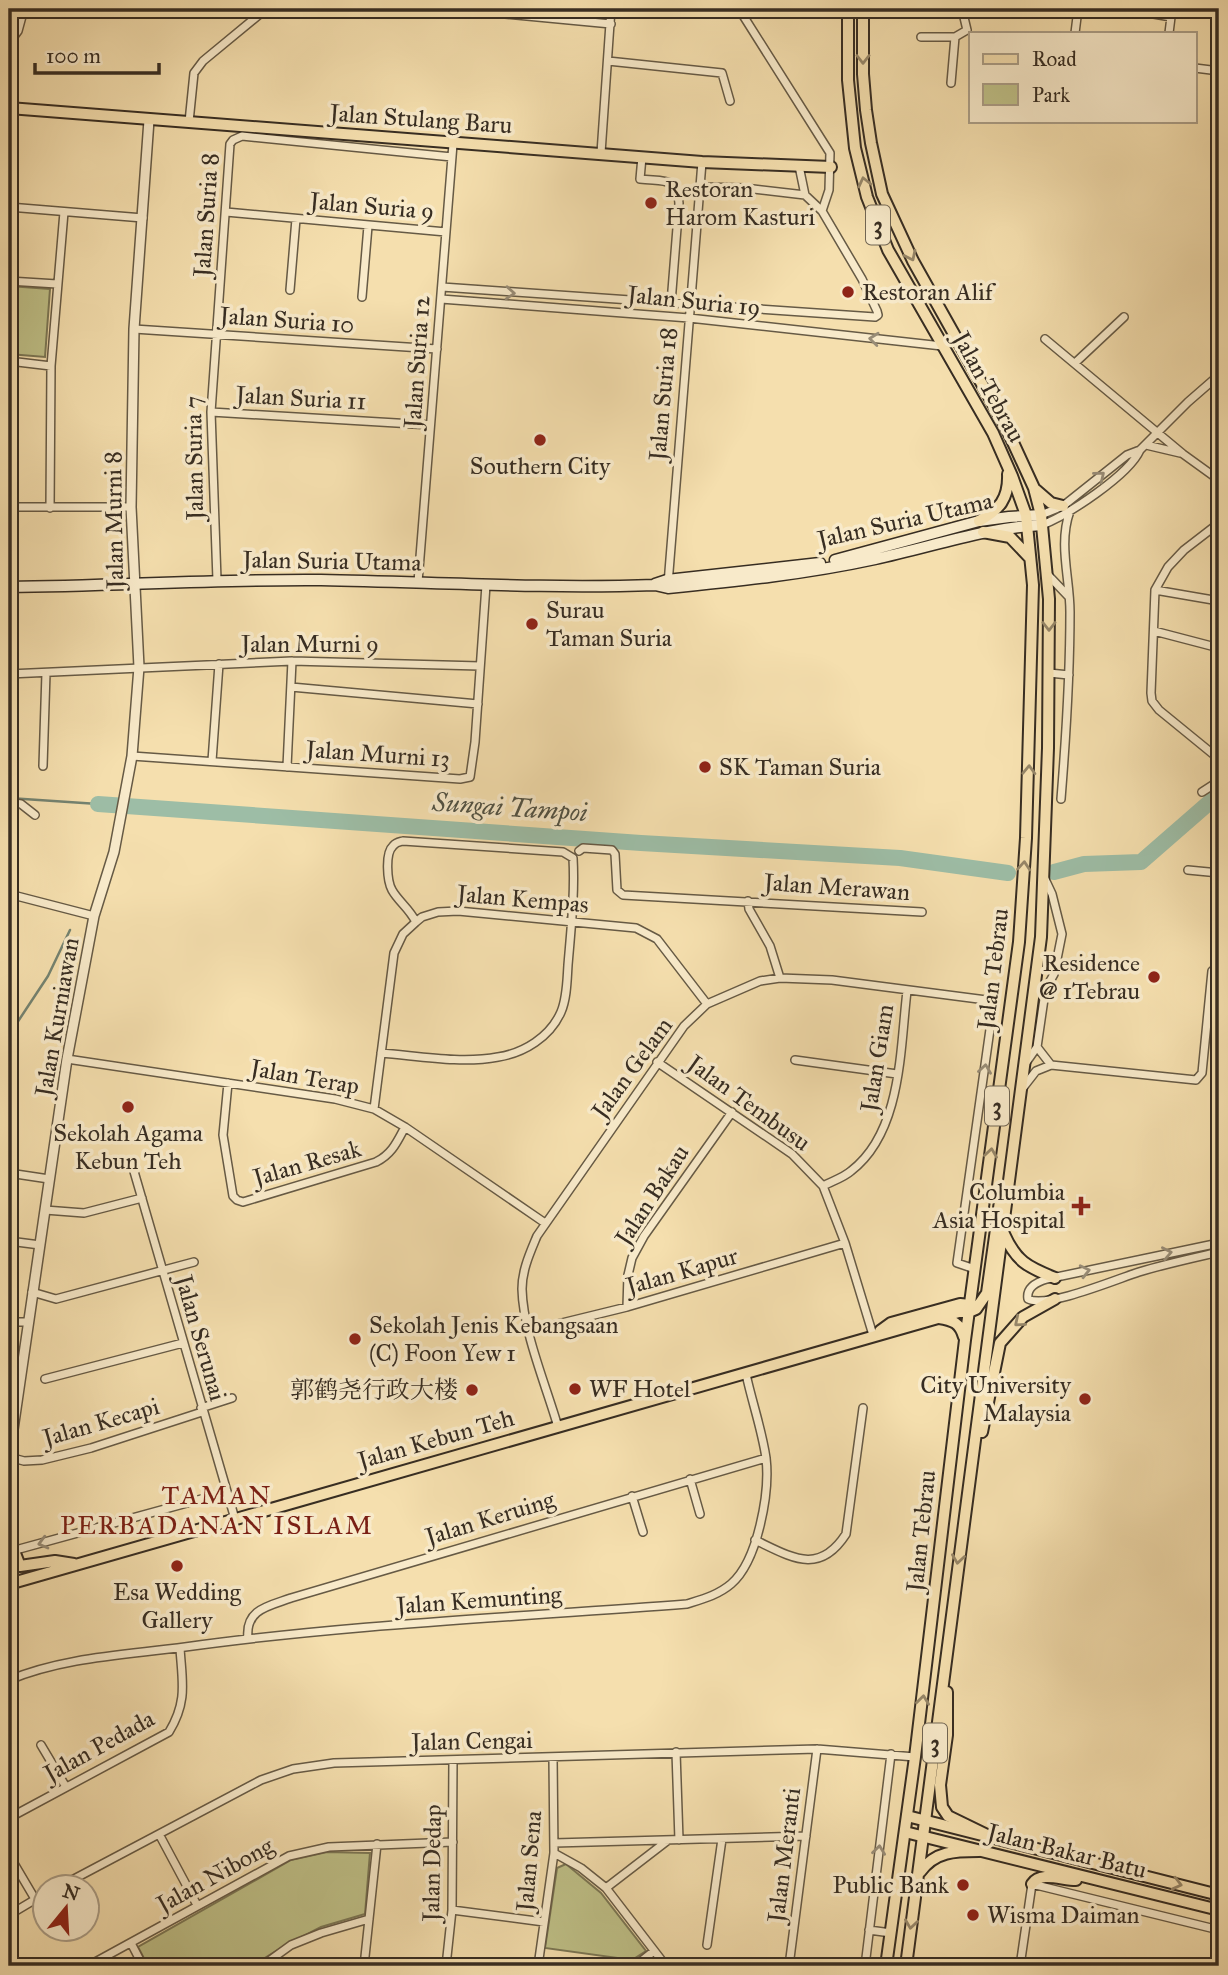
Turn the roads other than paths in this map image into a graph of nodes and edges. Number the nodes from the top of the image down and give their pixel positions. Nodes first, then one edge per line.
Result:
1 (24, 9) edge
2 (266, 9) edge
3 (453, 9) edge
4 (611, 9) edge
5 (739, 9) edge
6 (848, 9) edge
7 (863, 9) edge
8 (962, 9) edge
9 (1078, 9) edge
10 (1125, 9) edge
11 (486, 10) edge
12 (611, 24) junction
13 (969, 32) edge
14 (970, 32) edge
15 (1075, 32) edge
16 (1169, 32) edge
17 (920, 37) dead end
18 (955, 37) junction
19 (9, 43) edge
20 (608, 61) junction
21 (1196, 68) edge
22 (1219, 71) edge
23 (951, 83) dead end
24 (730, 101) dead end
25 (9, 108) edge
26 (149, 120) junction
27 (189, 122) junction
28 (453, 144) junction
29 (601, 153) junction
30 (452, 157) junction
31 (642, 157) junction
32 (702, 162) junction
33 (799, 166) junction
34 (831, 167) junction
35 (700, 187) junction
36 (805, 195) junction
37 (9, 207) edge
38 (822, 211) junction
39 (64, 212) junction
40 (226, 212) junction
41 (143, 218) junction
42 (296, 219) junction
43 (368, 226) junction
44 (446, 232) junction
45 (675, 259) junction
46 (694, 261) junction
47 (9, 281) edge
48 (57, 284) junction
49 (442, 287) junction
50 (290, 290) dead end
51 (362, 297) dead end
52 (441, 299) junction
53 (671, 303) junction
54 (691, 304) junction
55 (1124, 317) dead end
56 (689, 318) junction
57 (134, 329) junction
58 (216, 336) junction
59 (1045, 339) dead end
60 (942, 346) junction
61 (437, 349) junction
62 (9, 362) edge
63 (1075, 363) junction
64 (51, 366) junction
65 (1219, 375) edge
66 (211, 412) junction
67 (430, 425) junction
68 (1159, 432) junction
69 (1143, 447) junction
70 (1183, 454) junction
71 (1008, 467) junction
72 (1219, 480) edge
73 (1034, 488) junction
74 (131, 507) junction
75 (9, 508) edge
76 (50, 508) junction
77 (1066, 509) junction
78 (1042, 520) junction
79 (1026, 521) junction
80 (1219, 523) edge
81 (981, 527) junction
82 (1031, 559) junction
83 (1048, 575) junction
84 (217, 580) junction
85 (418, 582) junction
86 (134, 584) junction
87 (668, 584) junction
88 (486, 585) junction
89 (9, 587) edge
90 (1155, 590) junction
91 (1070, 597) junction
92 (1219, 601) edge
93 (1154, 631) junction
94 (1219, 648) edge
95 (292, 661) junction
96 (219, 664) junction
97 (480, 666) junction
98 (139, 667) junction
99 (46, 673) junction
100 (1049, 673) junction
101 (9, 674) edge
102 (1069, 675) junction
103 (291, 687) junction
104 (478, 704) junction
105 (1048, 748) junction
106 (1065, 749) junction
107 (132, 756) junction
108 (1219, 759) edge
109 (212, 761) junction
110 (43, 766) dead end
111 (287, 767) junction
112 (1219, 781) edge
113 (1202, 792) dead end
114 (1062, 799) dead end
115 (9, 802) edge
116 (35, 816) dead end
117 (579, 851) dead end
118 (1188, 870) dead end
119 (1219, 873) edge
120 (1044, 875) junction
121 (9, 894) edge
122 (748, 901) junction
123 (922, 912) dead end
124 (94, 916) junction
125 (416, 922) junction
126 (571, 922) junction
127 (1219, 965) edge
128 (780, 978) junction
129 (907, 991) junction
130 (707, 1004) junction
131 (1037, 1047) junction
132 (381, 1053) junction
133 (67, 1059) junction
134 (795, 1060) dead end
135 (657, 1062) junction
136 (1026, 1063) junction
137 (1051, 1065) junction
138 (897, 1074) junction
139 (228, 1083) junction
140 (1021, 1091) junction
141 (374, 1109) junction
142 (732, 1112) junction
143 (405, 1127) junction
144 (133, 1168) dead end
145 (1011, 1169) junction
146 (9, 1173) edge
147 (50, 1179) junction
148 (823, 1186) junction
149 (142, 1198) junction
150 (45, 1210) junction
151 (545, 1223) junction
152 (1003, 1231) junction
153 (9, 1241) edge
154 (1219, 1242) edge
155 (845, 1243) junction
156 (40, 1245) junction
157 (1219, 1252) edge
158 (194, 1262) dead end
159 (975, 1269) junction
160 (162, 1270) junction
161 (1055, 1278) junction
162 (32, 1292) junction
163 (1055, 1299) junction
164 (626, 1307) junction
165 (969, 1307) junction
166 (939, 1318) junction
167 (9, 1322) edge
168 (28, 1322) junction
169 (529, 1331) junction
170 (874, 1335) junction
171 (989, 1337) junction
172 (965, 1340) junction
173 (183, 1343) junction
174 (746, 1374) junction
175 (45, 1379) dead end
176 (232, 1398) dead end
177 (863, 1408) dead end
178 (202, 1410) junction
179 (558, 1427) junction
180 (9, 1457) edge
181 (766, 1458) junction
182 (690, 1479) junction
183 (968, 1491) junction
184 (227, 1492) junction
185 (632, 1496) junction
186 (700, 1514) dead end
187 (235, 1519) junction
188 (643, 1532) dead end
189 (9, 1538) edge
190 (755, 1540) junction
191 (12, 1551) junction
192 (77, 1565) junction
193 (9, 1584) edge
194 (248, 1638) junction
195 (180, 1648) junction
196 (945, 1665) junction
197 (9, 1680) edge
198 (41, 1745) dead end
199 (817, 1749) junction
200 (676, 1752) junction
201 (891, 1754) junction
202 (915, 1757) junction
203 (553, 1758) junction
204 (453, 1761) junction
205 (65, 1787) junction
206 (907, 1816) junction
207 (9, 1818) edge
208 (925, 1820) junction
209 (905, 1832) junction
210 (159, 1834) junction
211 (987, 1835) junction
212 (806, 1836) junction
213 (923, 1836) junction
214 (722, 1839) junction
215 (667, 1840) junction
216 (679, 1840) junction
217 (453, 1842) junction
218 (554, 1843) junction
219 (377, 1844) junction
220 (979, 1851) junction
221 (554, 1853) junction
222 (9, 1855) edge
223 (83, 1874) edge
224 (918, 1875) junction
225 (1085, 1878) junction
226 (1032, 1884) junction
227 (606, 1888) junction
228 (32, 1894) edge
229 (1219, 1895) edge
230 (32, 1901) edge
231 (197, 1905) junction
232 (1219, 1909) edge
233 (452, 1910) junction
234 (9, 1914) edge
235 (369, 1919) junction
236 (544, 1922) junction
237 (869, 1930) junction
238 (1219, 1930) edge
239 (891, 1933) junction
240 (131, 1943) junction
241 (707, 1945) dead end
242 (654, 1951) junction
243 (88, 1966) edge
244 (144, 1966) edge
245 (262, 1966) edge
246 (364, 1966) edge
247 (446, 1966) edge
248 (538, 1966) edge
249 (635, 1966) edge
250 (666, 1966) edge
251 (789, 1966) edge
252 (865, 1966) edge
253 (886, 1966) edge
254 (906, 1966) edge
255 (1020, 1966) edge

1 - 19 street
2 - 27 street
3 - 11 street
4 - 12 street
5 - 34 street
60 -> 6 main road, Jalan Tebrau / 3
7 -> 73 main road, Jalan Tebrau / 3
8 - 14 street
9 - 15 street
10 - 16 street
11 - 12 street
12 - 20 street
13 - 18 street
17 - 18 street
18 - 23 street
20 - 24 street
20 - 29 street
21 - 22 street
25 - 26 main road, Jalan Stulang Baru
26 - 27 main road, Jalan Stulang Baru
26 - 41 street, Jalan Murni 8
27 - 28 main road, Jalan Stulang Baru
28 - 29 main road, Jalan Stulang Baru
28 - 30 street, Jalan Suria 12
29 - 31 main road, Jalan Stulang Baru
30 - 40 street, Jalan Suria 8
30 - 44 street, Jalan Suria 12
31 - 32 main road, Jalan Stulang Baru
31 - 45 street
32 - 33 main road, Jalan Stulang Baru
32 - 35 street, Jalan Suria 18
33 - 34 main road, Jalan Stulang Baru
33 - 36 street
34 - 38 street
35 - 36 street
35 - 46 street, Jalan Suria 18
36 - 38 street
37 - 39 street
38 - 54 street
39 - 41 street
39 - 48 street
40 - 42 street, Jalan Suria 9
40 - 58 street, Jalan Suria 8
41 - 57 street, Jalan Murni 8
42 - 43 street, Jalan Suria 9
42 - 50 street
43 - 44 street, Jalan Suria 9
43 - 51 street
44 - 49 street, Jalan Suria 12
45 - 46 street
45 - 53 street
46 - 54 street, Jalan Suria 18
47 - 48 street
48 - 64 street
49 - 52 street, Jalan Suria 12
49 -> 53 street
52 - 56 street, Jalan Suria 19
52 - 61 street, Jalan Suria 12
53 - 54 street
54 - 56 street, Jalan Suria 18
55 - 63 street
60 -> 56 street, Jalan Suria 19
56 - 87 street, Jalan Suria 18
57 - 58 street, Jalan Suria 10
57 - 74 street, Jalan Murni 8
58 - 61 street, Jalan Suria 10
58 - 66 street, Jalan Suria 7
59 - 63 street
60 - 71 main road, Jalan Tebrau / 3
61 - 67 street, Jalan Suria 12
62 - 64 street
63 - 68 street
64 - 76 street
65 - 68 street
66 - 67 street, Jalan Suria 11
66 - 84 street, Jalan Suria 7
67 - 85 street, Jalan Suria 12
68 - 69 street
68 - 70 street
69 - 70 street
69 - 77 street
70 - 72 street
71 - 79 main road, Jalan Tebrau / 3
71 - 81 main road
73 - 77 main road
73 - 78 main road, Jalan Tebrau / 3
74 - 76 street
74 - 86 street, Jalan Murni 8
75 - 76 street
77 - 78 street
77 - 91 street
78 - 79 main road, Jalan Suria Utama
78 - 83 main road, Jalan Tebrau / 3
79 - 81 main road, Jalan Suria Utama
79 - 82 main road, Jalan Tebrau / 3
80 - 90 street
81 - 82 main road
81 - 87 main road, Jalan Suria Utama
159 -> 82 main road, Jalan Tebrau / 3
83 - 91 street
83 -> 100 main road, Jalan Tebrau / 3
84 - 85 main road, Jalan Suria Utama
84 - 86 main road, Jalan Suria Utama
85 - 88 main road, Jalan Suria Utama
86 - 89 main road, Jalan Suria Utama
86 - 98 street, Jalan Murni 8
87 - 88 main road, Jalan Suria Utama
88 - 97 street, Jalan Murni 13
90 - 92 street
90 - 93 street
91 - 102 street
93 - 94 street
93 - 108 street
95 - 96 street, Jalan Murni 9
95 - 97 street, Jalan Murni 9
95 - 103 street
96 - 98 street, Jalan Murni 9
96 - 109 street
97 - 104 street, Jalan Murni 13
98 - 99 street, Jalan Murni 9
98 - 107 street, Jalan Murni 8
99 - 101 street, Jalan Murni 9
99 - 110 street
100 - 102 street
100 - 105 main road, Jalan Tebrau / 3
102 - 106 street
103 - 104 street
103 - 111 street
104 - 111 street, Jalan Murni 13
105 - 106 street
105 - 120 main road, Jalan Tebrau / 3
106 - 114 street
107 - 109 street, Jalan Murni 13
107 - 124 street, Jalan Murni 8
109 - 111 street, Jalan Murni 13
112 - 113 street
115 - 116 street
117 - 122 street, Jalan Merawan
118 - 119 street
120 - 131 street
120 - 136 main road, Jalan Tebrau / 3
121 - 124 street
122 - 123 street, Jalan Merawan
122 - 128 street, Jalan Merawan
124 - 133 street, Jalan Kurniawan
125 - 126 street, Jalan Kempas
125 - 126 street
125 - 132 street
126 - 130 street, Jalan Kempas
126 - 132 street
127 - 137 street
128 - 129 street, Jalan Gelam
128 - 130 street, Jalan Gelam
129 - 138 street, Jalan Giam
159 -> 129 street, Jalan Gelam
130 - 135 street, Jalan Gelam
131 - 136 street
131 - 137 street
132 - 141 street
133 - 139 street, Jalan Terap
133 - 147 street, Jalan Kurniawan
134 - 138 street
135 - 142 street, Jalan Tembusu
135 - 151 street, Jalan Gelam
136 - 140 main road, Jalan Tebrau / 3
137 - 140 street
138 - 148 street, Jalan Giam
139 - 141 street, Jalan Terap
139 - 143 street, Jalan Resak
140 - 145 main road, Jalan Tebrau / 3
141 - 143 street, Jalan Terap
142 - 148 street, Jalan Tembusu
142 - 164 street, Jalan Bakau
143 - 151 street, Jalan Terap
144 - 149 street, Jalan Serunai
145 - 152 main road, Jalan Tebrau / 3
145 - 165 main road
146 - 147 street
147 - 150 street, Jalan Kurniawan
148 - 155 street, Jalan Tembusu
149 - 150 street
149 - 160 street, Jalan Serunai
150 - 156 street, Jalan Kurniawan
151 - 169 street, Jalan Gelam
152 - 161 main road
152 - 171 main road, Jalan Tebrau / 3
153 - 156 street
161 -> 154 street
155 - 164 street, Jalan Kapur
155 - 170 street, Jalan Tembusu
156 - 162 street, Jalan Kurniawan
157 - 163 street
158 - 160 street
159 - 165 main road, Jalan Tebrau / 3
160 - 162 street
160 - 173 street, Jalan Serunai
161 - 163 street
162 - 168 street, Jalan Kurniawan
163 -> 183 main road
164 - 169 street, Jalan Kapur
165 - 166 main road, Jalan Kebun Teh
165 - 170 main road, Jalan Kebun Teh
165 - 171 main road
165 - 172 main road, Jalan Tebrau / 3
166 - 170 main road, Jalan Kebun Teh
166 - 172 main road
167 - 168 street
168 - 180 street, Jalan Kurniawan
169 - 179 street, Jalan Gelam
170 - 174 main road, Jalan Kebun Teh
171 - 183 main road, Jalan Tebrau / 3
202 -> 172 main road, Jalan Tebrau / 3
173 - 175 street
173 - 178 street, Jalan Serunai
174 - 179 main road, Jalan Kebun Teh
174 - 181 street, Jalan Kemunting
176 - 178 street, Jalan Kecapi
177 - 190 street
178 - 180 street, Jalan Kecapi
178 - 184 street, Jalan Serunai
179 - 187 main road, Jalan Kebun Teh
181 - 182 street, Jalan Keruing
181 - 190 street, Jalan Kemunting
182 - 185 street, Jalan Keruing
182 - 186 street
183 -> 196 main road, Jalan Tebrau / 3
184 - 187 street, Jalan Serunai
184 -> 191 street
185 - 188 street
185 - 194 street, Jalan Keruing
187 - 192 main road, Jalan Kebun Teh
189 - 191 main road
190 - 194 street, Jalan Kemunting
191 - 192 main road
192 - 193 main road, Jalan Kebun Teh
194 - 195 street, Jalan Kemunting
195 - 197 street, Jalan Kemunting
195 - 205 street, Jalan Pedada
196 - 208 main road, Jalan Tebrau / 3
196 - 211 main road
198 - 205 street
199 - 200 street, Jalan Cengai
199 - 201 street, Jalan Cengai
199 - 212 street, Jalan Meranti
200 - 203 street, Jalan Cengai
200 - 216 street
201 - 202 street, Jalan Cengai
237 -> 201 street
202 - 206 main road, Jalan Tebrau / 3
203 - 204 street, Jalan Cengai
203 - 218 street, Jalan Sena
204 - 210 street, Jalan Cengai
204 - 217 street, Jalan Dedap
205 - 207 street, Jalan Pedada
206 - 208 main road, Jalan Bakar Batu
206 - 209 main road, Jalan Tebrau / 3
208 - 211 main road, Jalan Bakar Batu
208 - 213 main road, Jalan Tebrau / 3
209 - 213 main road, Jalan Bakar Batu
209 - 239 main road, Jalan Tebrau / 3
210 - 223 street, Jalan Cengai
210 - 231 street
211 -> 229 main road, Jalan Bakar Batu
212 - 214 street
212 - 251 street, Jalan Meranti
213 - 220 main road, Jalan Bakar Batu
213 - 224 main road, Jalan Tebrau / 3
214 - 216 street
214 - 241 street
215 - 216 street
215 - 218 street
215 - 227 street
217 - 219 street, Jalan Nibong
217 - 233 street, Jalan Dedap
218 - 221 street, Jalan Sena
219 - 231 street, Jalan Nibong
219 - 235 street
220 - 224 main road
220 - 225 main road, Jalan Bakar Batu
221 - 227 street
221 - 236 street, Jalan Sena
222 - 228 street
224 -> 254 main road, Jalan Tebrau / 3
225 - 226 main road
225 - 232 main road, Jalan Bakar Batu
226 - 238 street
226 - 255 street
227 - 242 street
230 - 234 street
231 - 240 street, Jalan Nibong
233 - 236 street
233 - 247 street, Jalan Dedap
235 - 245 street
235 - 246 street
236 - 248 street, Jalan Sena
237 - 239 street
237 - 252 street
239 - 253 main road, Jalan Tebrau / 3
240 - 243 street, Jalan Nibong
240 - 244 street
242 - 249 street
242 - 250 street

